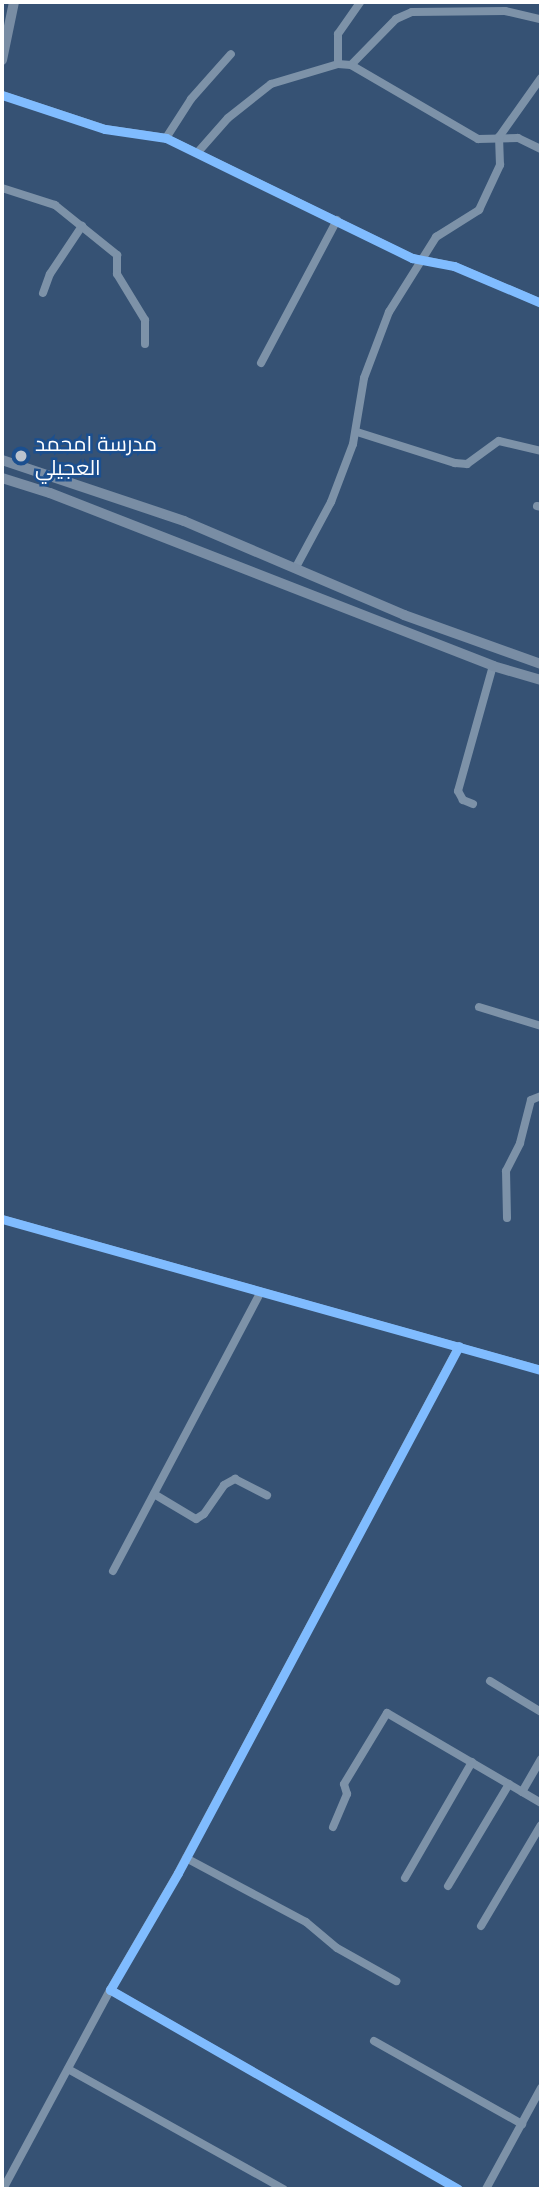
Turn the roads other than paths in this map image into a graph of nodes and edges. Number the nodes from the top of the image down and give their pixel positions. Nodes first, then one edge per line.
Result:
1 (14, 2) edge
2 (360, 2) edge
3 (541, 19) edge
4 (231, 54) dead end
5 (2, 60) edge
6 (338, 64) junction
7 (351, 65) junction
8 (541, 78) edge
9 (537, 91) edge
10 (2, 95) edge
11 (499, 137) junction
12 (166, 138) junction
13 (541, 149) edge
14 (198, 152) junction
15 (2, 188) edge
16 (337, 220) junction
17 (82, 226) junction
18 (418, 260) junction
19 (43, 293) dead end
20 (541, 303) edge
21 (145, 344) dead end
22 (261, 363) dead end
23 (357, 432) junction
24 (541, 451) edge
25 (2, 460) edge
26 (2, 478) edge
27 (296, 567) junction
28 (541, 664) edge
29 (493, 666) junction
30 (541, 680) edge
31 (473, 804) dead end
32 (479, 1007) dead end
33 (541, 1026) edge
34 (541, 1096) edge
35 (508, 1218) dead end
36 (2, 1219) edge
37 (261, 1292) junction
38 (459, 1346) junction
39 (541, 1370) edge
40 (154, 1494) junction
41 (267, 1495) dead end
42 (113, 1571) dead end
43 (490, 1681) dead end
44 (541, 1712) edge
45 (541, 1759) edge
46 (472, 1762) junction
47 (509, 1784) junction
48 (522, 1792) junction
49 (541, 1803) edge
50 (541, 1825) edge
51 (332, 1827) dead end
52 (186, 1858) junction
53 (405, 1878) dead end
54 (448, 1886) dead end
55 (481, 1926) dead end
56 (397, 1981) dead end
57 (110, 1990) junction
58 (374, 2041) dead end
59 (68, 2069) junction
60 (541, 2088) edge
61 (522, 2124) junction
62 (489, 2188) edge
63 (3, 2189) edge
64 (285, 2189) edge
65 (458, 2189) edge

1 - 5 main road
2 - 6 street
3 - 7 street
4 - 12 street
6 - 7 street
6 - 14 street
7 - 11 street
8 - 9 street
9 - 11 street
10 - 12 street
11 - 13 street
11 - 18 street
12 - 14 street
14 - 16 street
15 - 17 street
16 - 18 street
16 - 22 street
17 - 19 street
17 - 21 street
18 - 20 street
18 - 23 street
23 - 24 street
23 - 27 street
25 - 27 main road
26 - 29 main road
27 - 28 main road
29 - 30 main road
29 - 31 street
32 - 33 street
34 - 35 street
36 - 37 street
37 - 38 street
37 - 40 street
38 - 39 street
38 - 52 street
40 - 41 street
40 - 42 street
43 - 44 street
45 - 48 street
46 - 47 street
46 - 51 street
46 - 53 street
47 - 48 street
47 - 54 street
48 - 49 street
50 - 55 street
52 - 56 street
52 - 57 street
57 - 59 street
57 - 65 street
58 - 61 street
59 - 63 street
59 - 64 street
60 - 61 street
61 - 62 street

